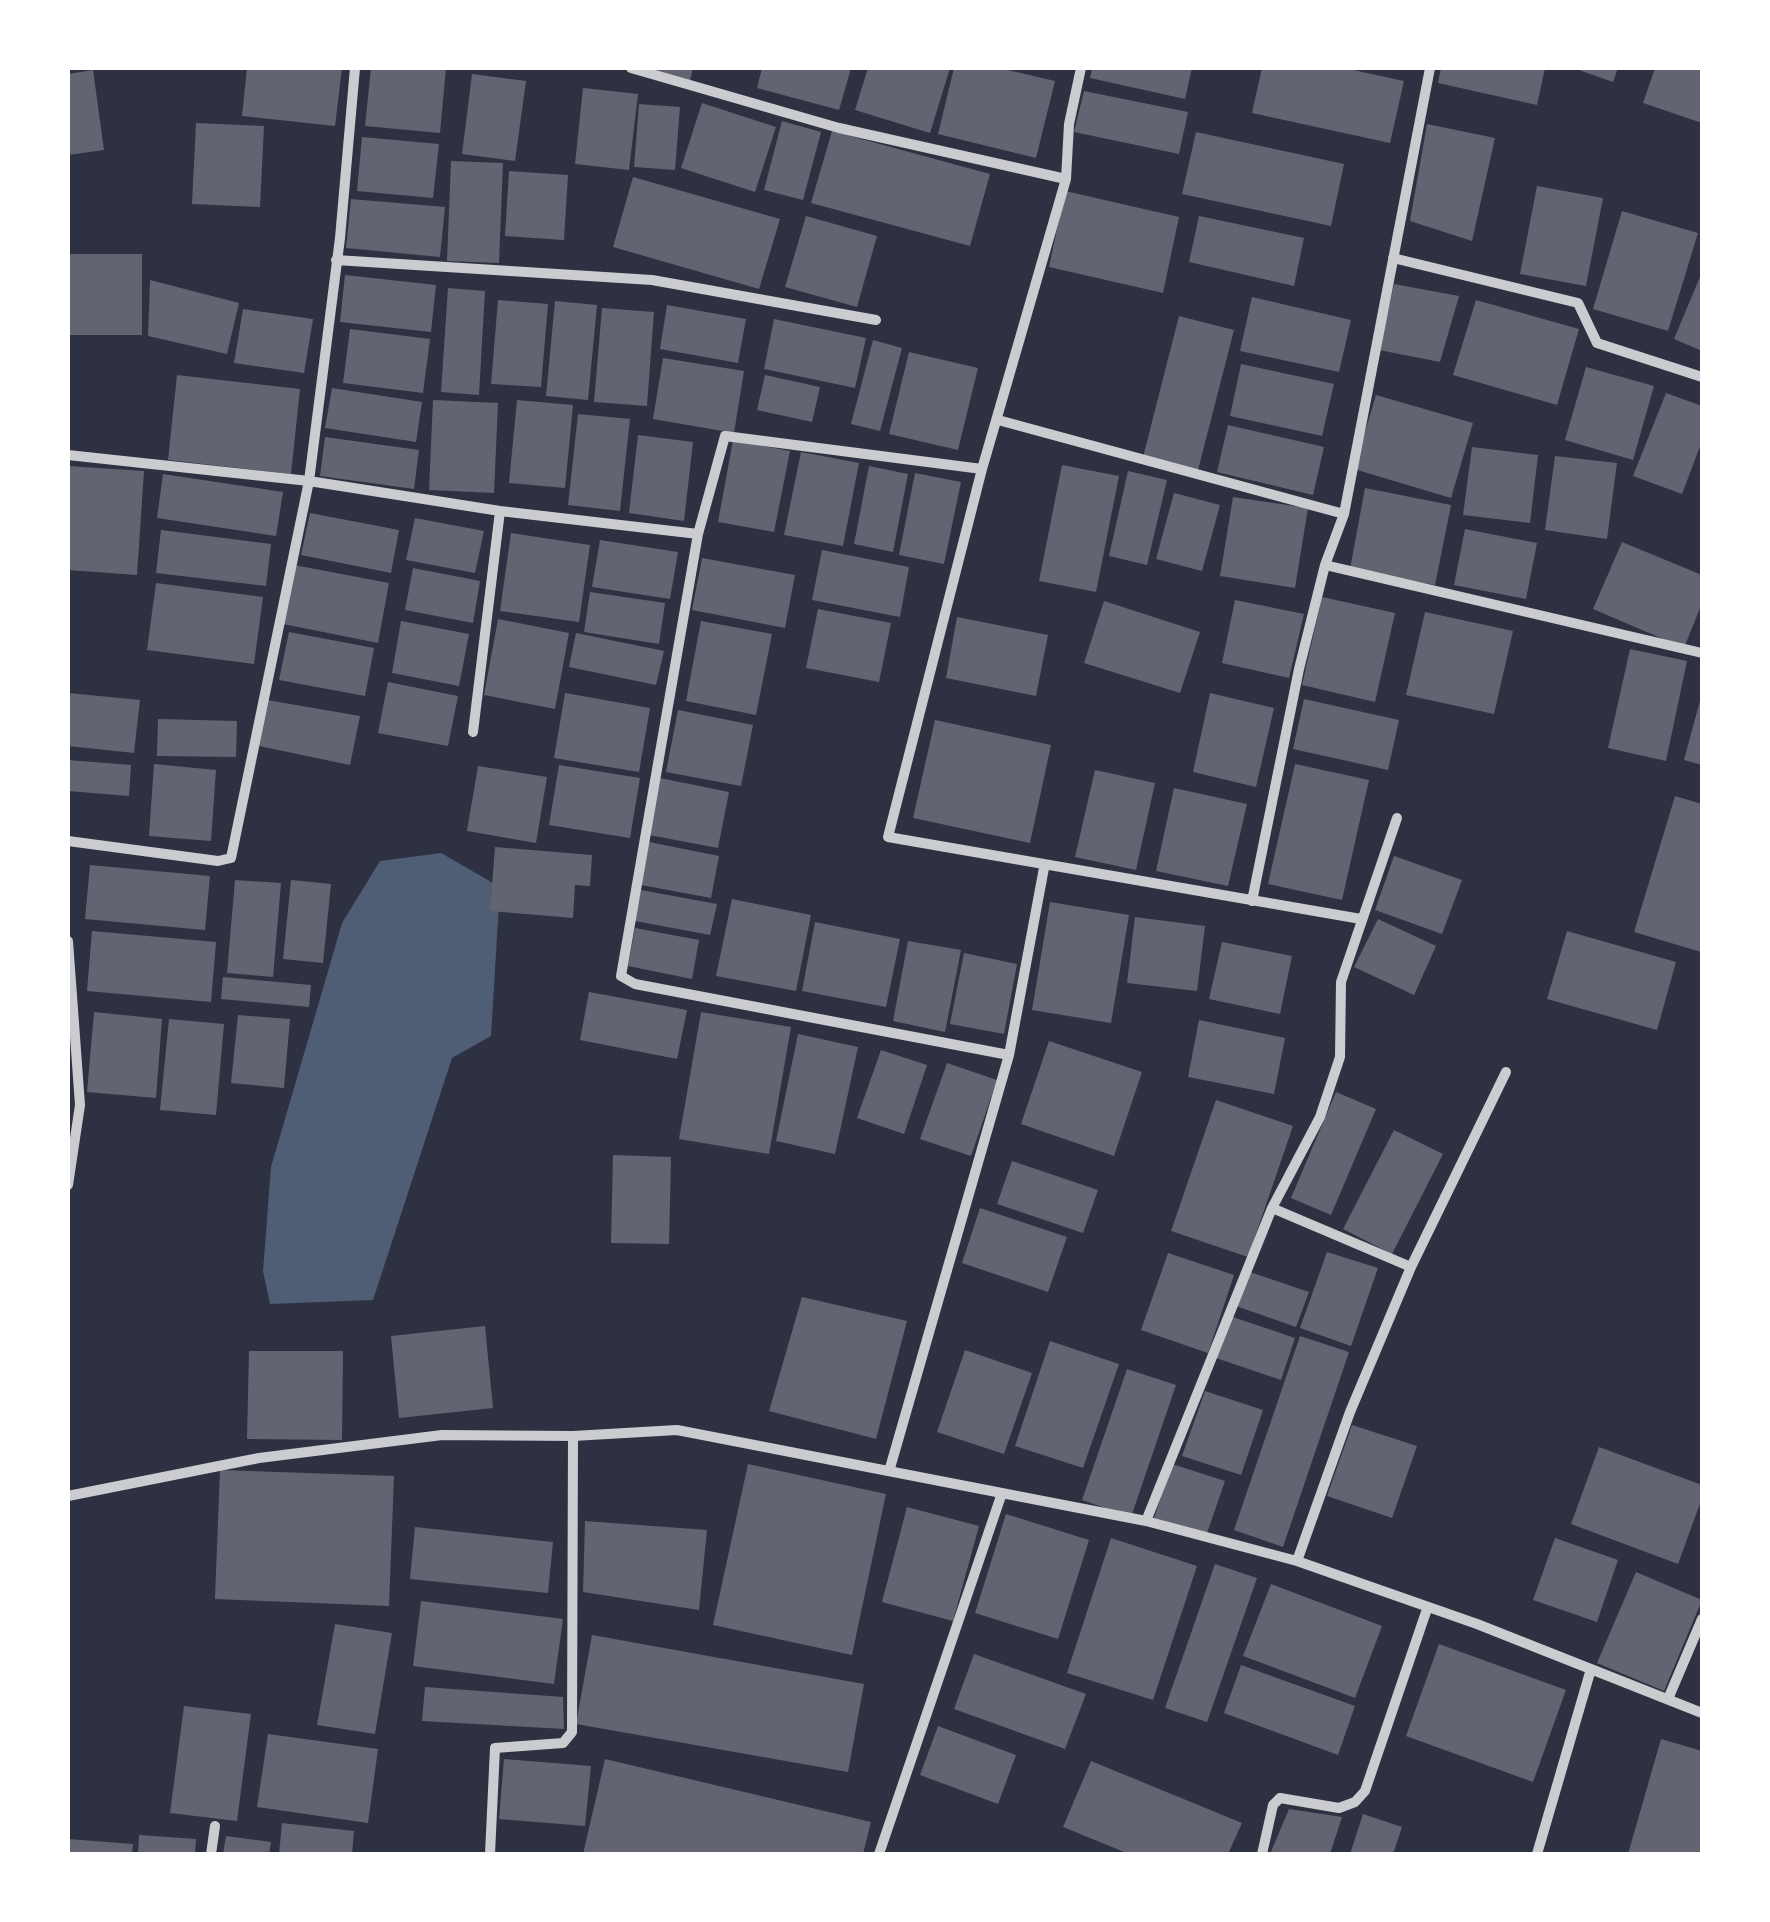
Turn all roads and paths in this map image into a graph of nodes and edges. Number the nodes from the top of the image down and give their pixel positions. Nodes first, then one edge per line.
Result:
1 (355, 68) edge
2 (631, 68) edge
3 (1082, 68) edge
4 (1430, 68) edge
5 (1066, 179) junction
6 (1393, 258) junction
7 (336, 260) junction
8 (876, 320) dead end
9 (1702, 377) edge
10 (998, 420) junction
11 (68, 454) edge
12 (982, 470) junction
13 (309, 481) junction
14 (500, 511) junction
15 (1344, 514) junction
16 (698, 534) junction
17 (1325, 565) junction
18 (1702, 653) edge
19 (474, 732) dead end
20 (1397, 818) dead end
21 (68, 841) edge
22 (1044, 868) junction
23 (1252, 901) junction
24 (1361, 920) junction
25 (68, 941) edge
26 (1009, 1056) junction
27 (1506, 1072) dead end
28 (74, 1104) edge
29 (68, 1185) edge
30 (1272, 1208) junction
31 (1411, 1267) junction
32 (573, 1436) junction
33 (890, 1468) junction
34 (1002, 1493) junction
35 (68, 1496) edge
36 (1146, 1521) junction
37 (1297, 1561) junction
38 (1428, 1608) junction
39 (1702, 1618) edge
40 (1590, 1669) junction
41 (1668, 1699) junction
42 (1702, 1713) edge
43 (215, 1826) dead end
44 (211, 1854) edge
45 (490, 1854) edge
46 (879, 1854) edge
47 (1262, 1854) edge
48 (1537, 1854) edge

1 - 7 street
2 - 5 street
3 - 5 street
4 - 6 street
5 - 10 street
6 - 9 street
6 - 15 street
7 - 8 street
7 - 13 street
10 - 12 street
10 - 15 street
11 - 13 street
12 - 16 street
12 - 22 street
13 - 14 street
13 - 21 street
14 - 16 street
14 - 19 street
15 - 17 street
16 - 26 street
17 - 18 street
17 - 23 street
20 - 24 street
22 - 23 street
22 - 26 street
23 - 24 street
24 - 30 street
25 - 28 street
26 - 33 street
27 - 31 street
28 - 29 street
30 - 31 street
30 - 36 street
31 - 37 street
32 - 33 street
32 - 35 street
32 - 45 street
33 - 34 street
34 - 36 street
34 - 46 street
36 - 37 street
37 - 38 street
38 - 40 street
38 - 47 street
39 - 41 street
40 - 41 street
40 - 48 street
41 - 42 street
43 - 44 street

